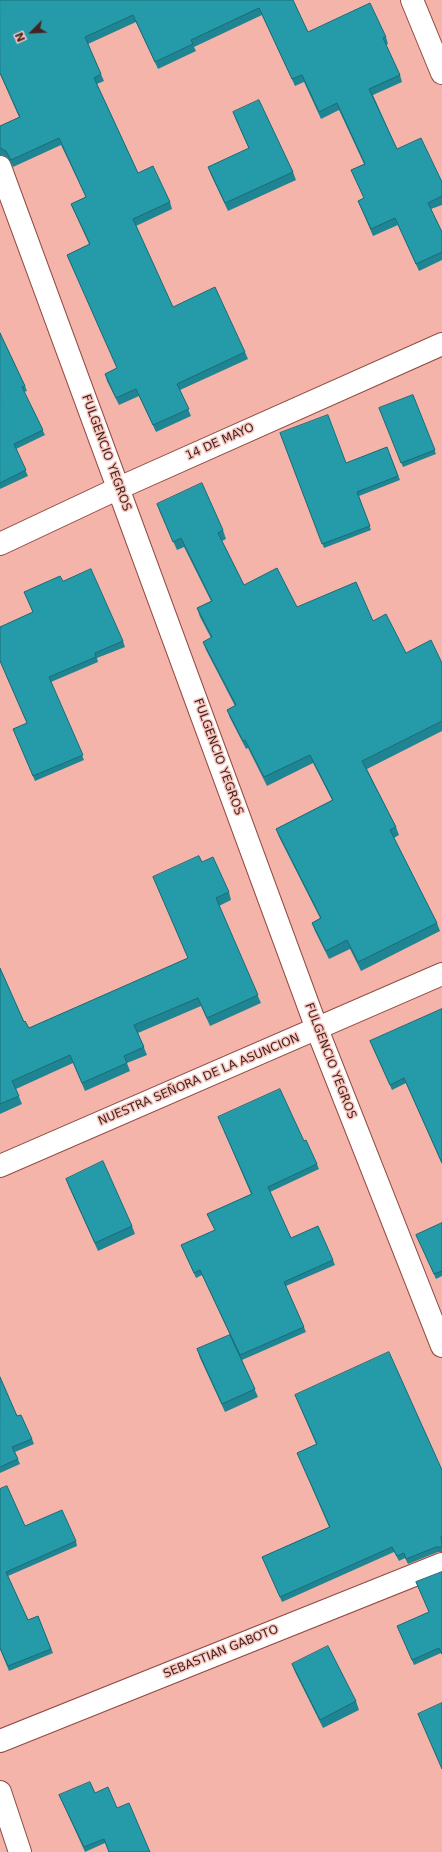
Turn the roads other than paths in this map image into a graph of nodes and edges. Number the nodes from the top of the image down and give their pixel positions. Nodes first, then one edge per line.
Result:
1 (412, 0) edge
2 (442, 73) edge
3 (0, 166) edge
4 (442, 344) edge
5 (119, 488) junction
6 (0, 544) edge
7 (442, 974) edge
8 (317, 1029) junction
9 (0, 1166) edge
10 (442, 1346) edge
11 (442, 1564) edge
12 (0, 1741) edge
13 (0, 1792) edge
14 (20, 1852) edge

1 - 2 street
3 - 5 street, FULGENCIO YEGROS
4 - 5 street, 14 DE MAYO
5 - 6 street, 14 DE MAYO
5 - 8 street, FULGENCIO YEGROS
7 - 8 street, NUESTRA SEÑORA DE LA ASUNCION
8 - 9 street, NUESTRA SEÑORA DE LA ASUNCION
8 - 10 street, FULGENCIO YEGROS
11 - 12 street, SEBASTIAN GABOTO
13 - 14 street

